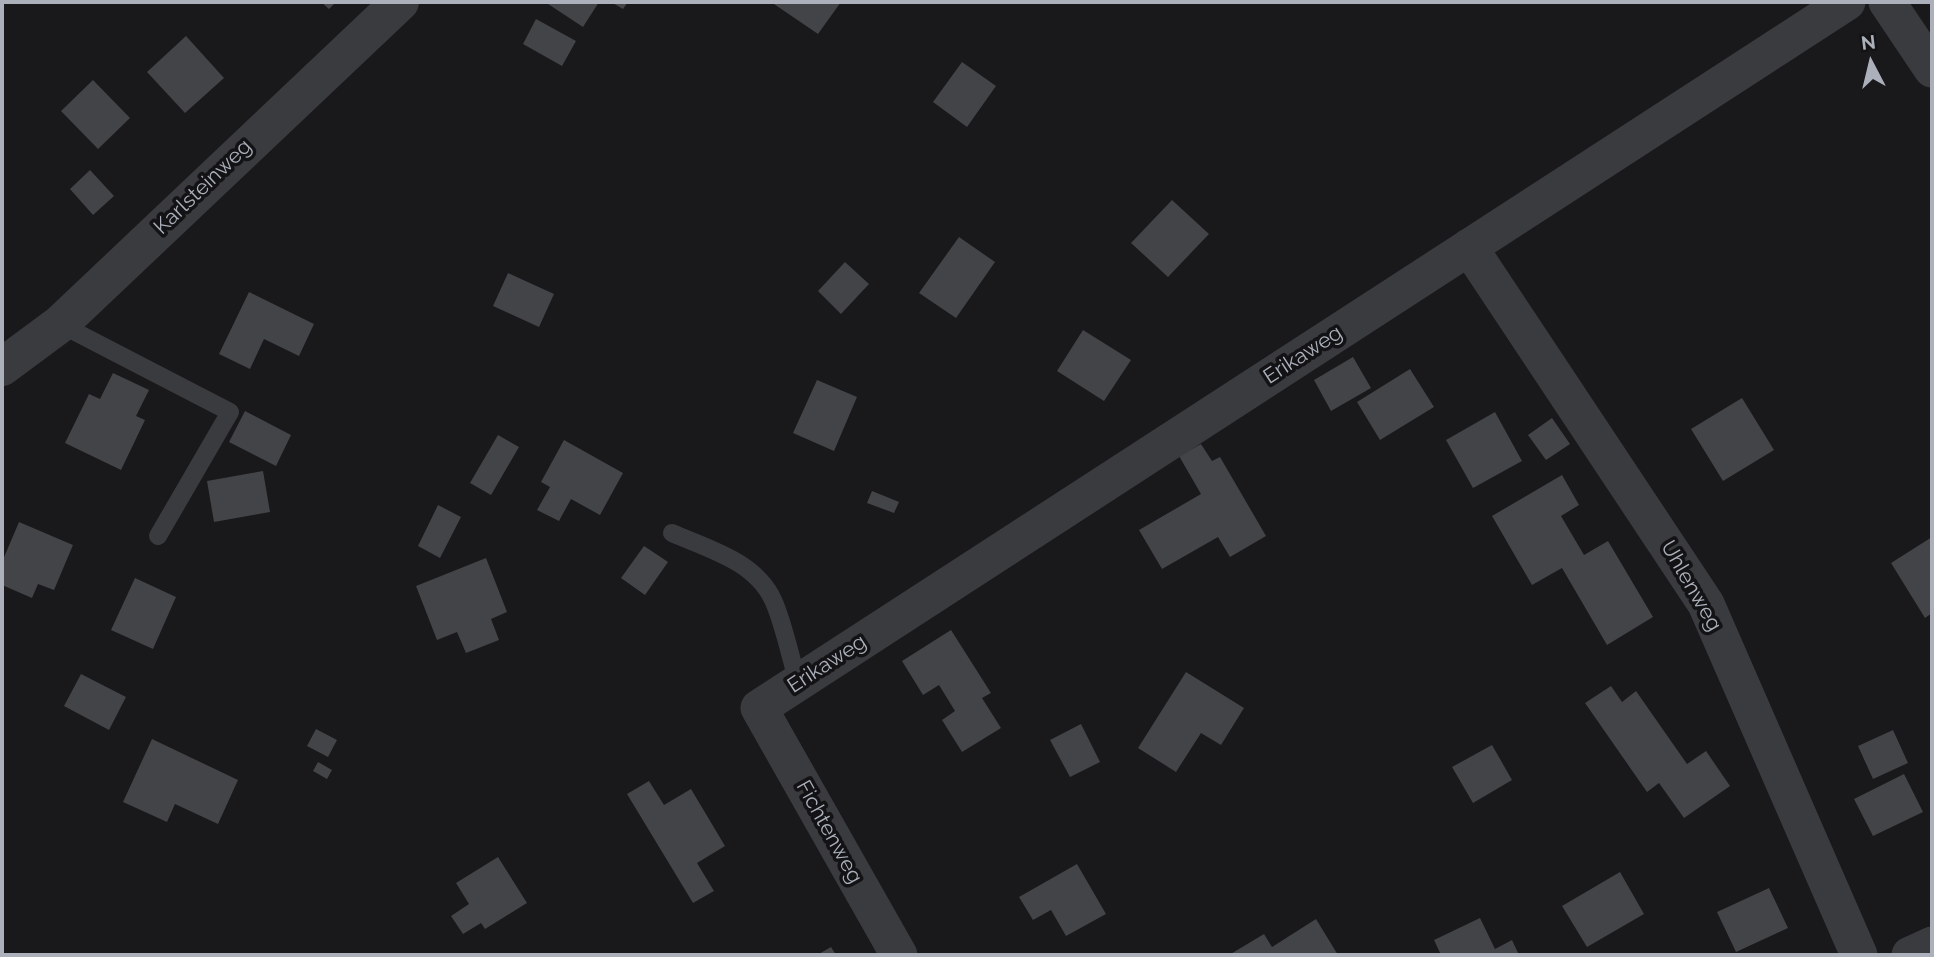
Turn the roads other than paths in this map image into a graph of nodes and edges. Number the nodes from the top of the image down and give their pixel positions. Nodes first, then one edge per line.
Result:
1 (400, 2) edge
2 (1847, 2) edge
3 (1888, 2) edge
4 (1932, 69) edge
5 (1469, 247) junction
6 (60, 324) junction
7 (2, 366) edge
8 (672, 533) dead end
9 (158, 536) dead end
10 (798, 683) junction
11 (759, 708) joint
12 (1932, 945) edge
13 (899, 955) edge
14 (1859, 955) edge
15 (1910, 955) edge

1 - 6 street, Karlsteinweg
2 - 5 street, Erikaweg
3 - 4 street
5 - 10 street, Erikaweg
5 - 14 street, Uhlenweg
6 - 7 street, Karlsteinweg
6 - 9 lane
8 - 10 lane
10 - 11 street, Erikaweg
11 - 13 street, Fichtenweg
12 - 15 street

